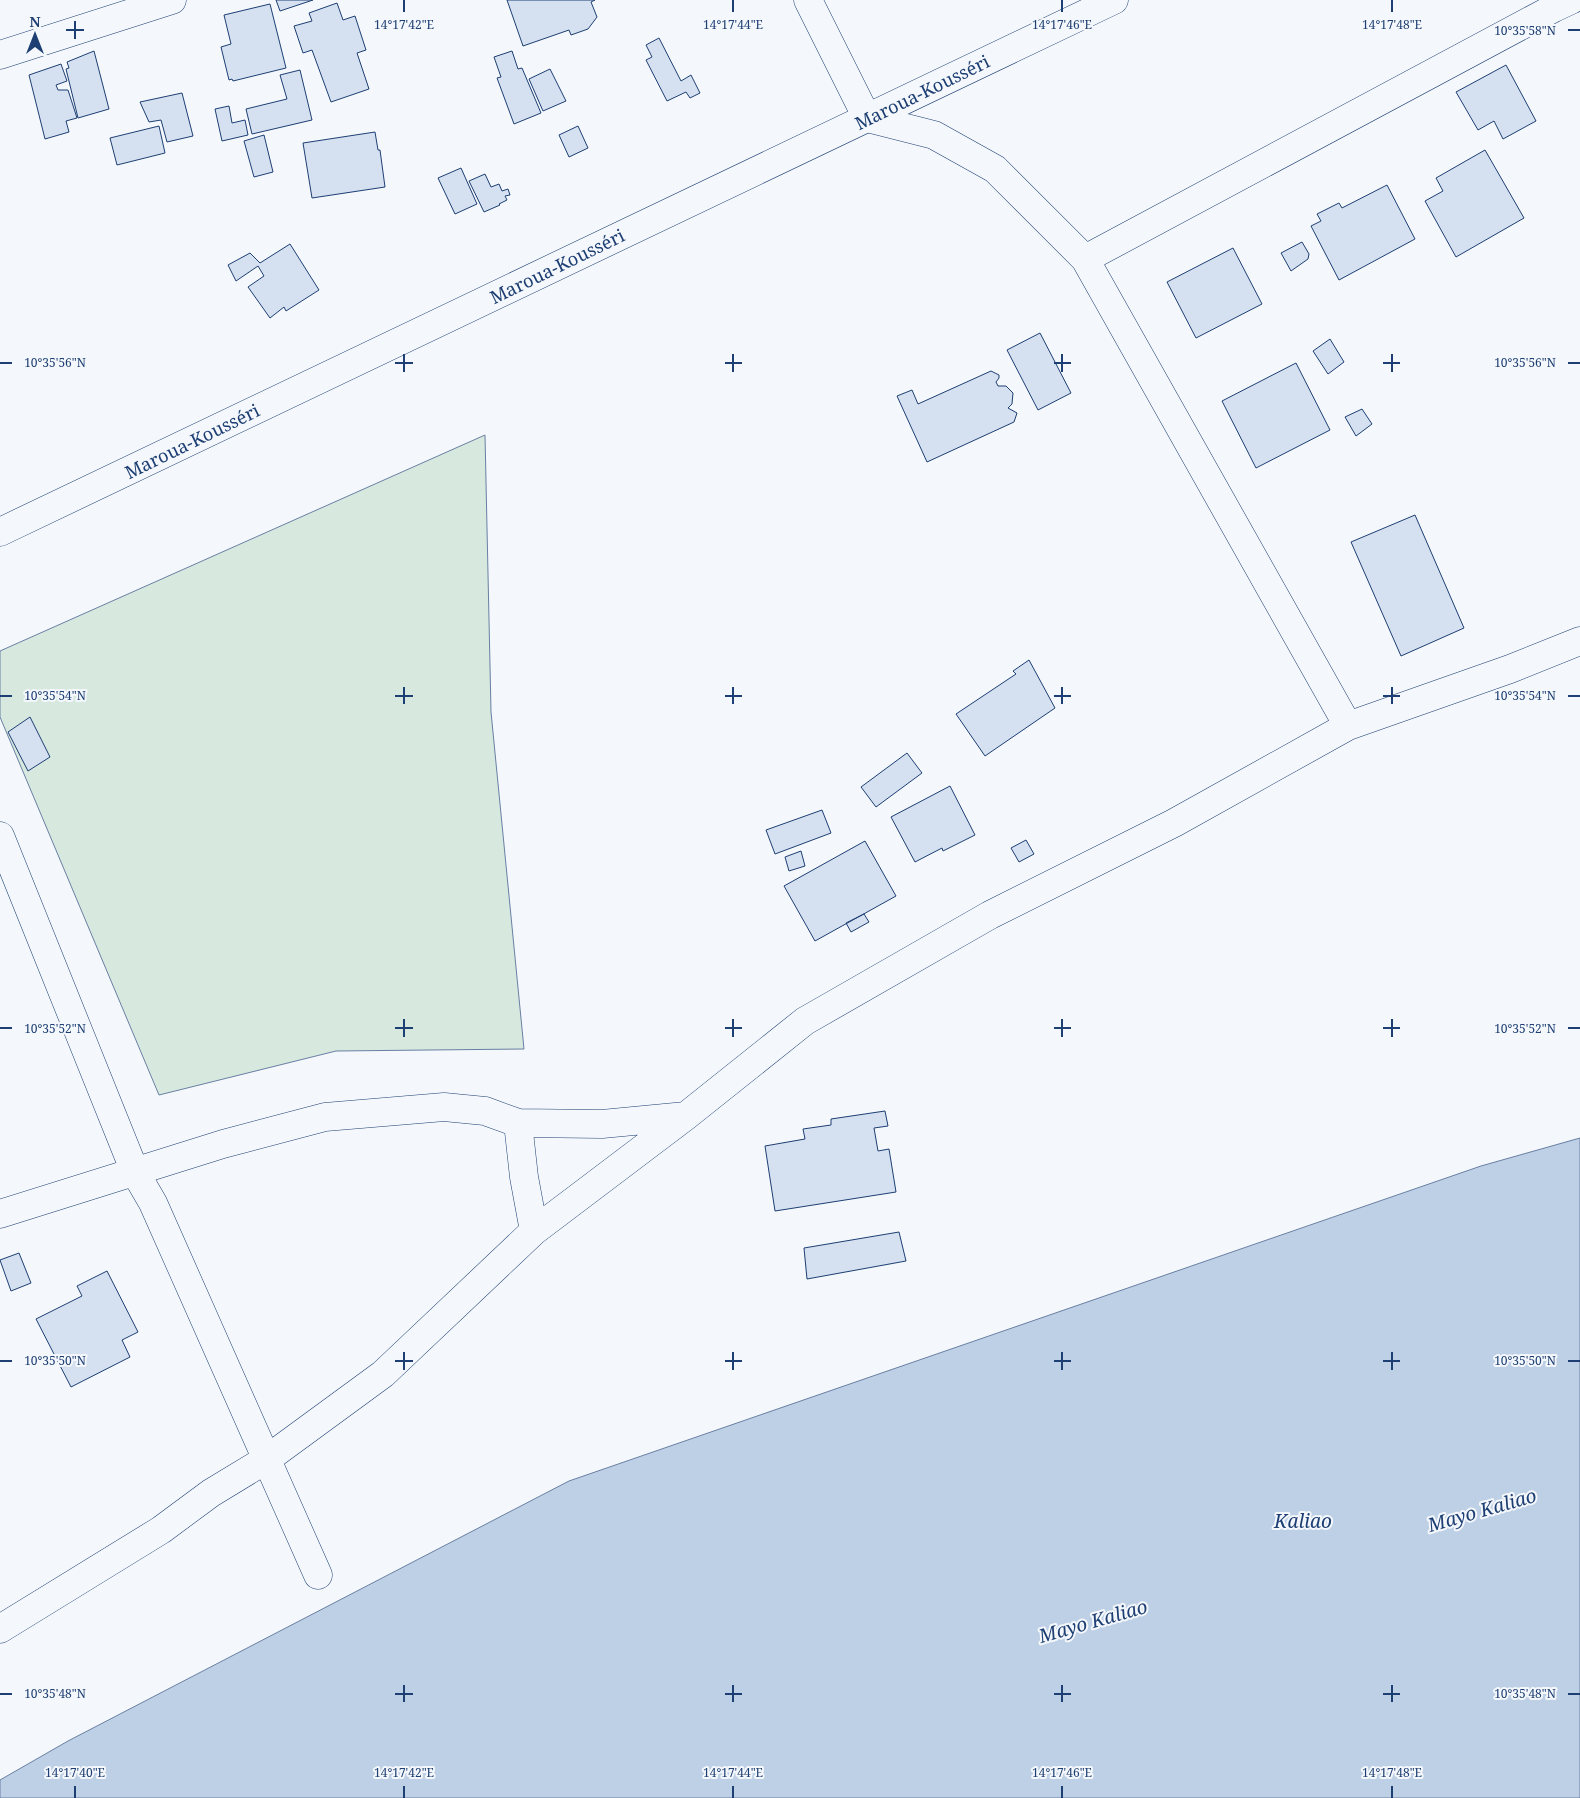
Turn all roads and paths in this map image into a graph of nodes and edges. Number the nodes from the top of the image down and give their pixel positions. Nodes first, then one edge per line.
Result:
1 (172, 0) edge
2 (808, 0) edge
3 (1114, 0) edge
4 (1572, 0) edge
5 (0, 55) edge
6 (868, 118) junction
7 (1085, 259) junction
8 (0, 532) edge
9 (1580, 640) edge
10 (1348, 726) junction
11 (0, 836) edge
12 (686, 1116) junction
13 (518, 1123) junction
14 (135, 1172) junction
15 (0, 1214) edge
16 (534, 1231) junction
17 (267, 1459) junction
18 (318, 1575) dead end
19 (0, 1629) edge

1 - 5 main road
2 - 6 main road
3 - 6 main road, Maroua-Kousséri
4 - 7 main road
6 - 7 main road
6 - 8 main road, Maroua-Kousséri
7 - 10 main road
9 - 10 main road
10 - 12 main road
11 - 14 main road
12 - 13 main road
12 - 16 main road
13 - 14 main road
13 - 16 main road
14 - 15 main road
14 - 17 main road
16 - 17 main road
17 - 18 main road
17 - 19 main road

